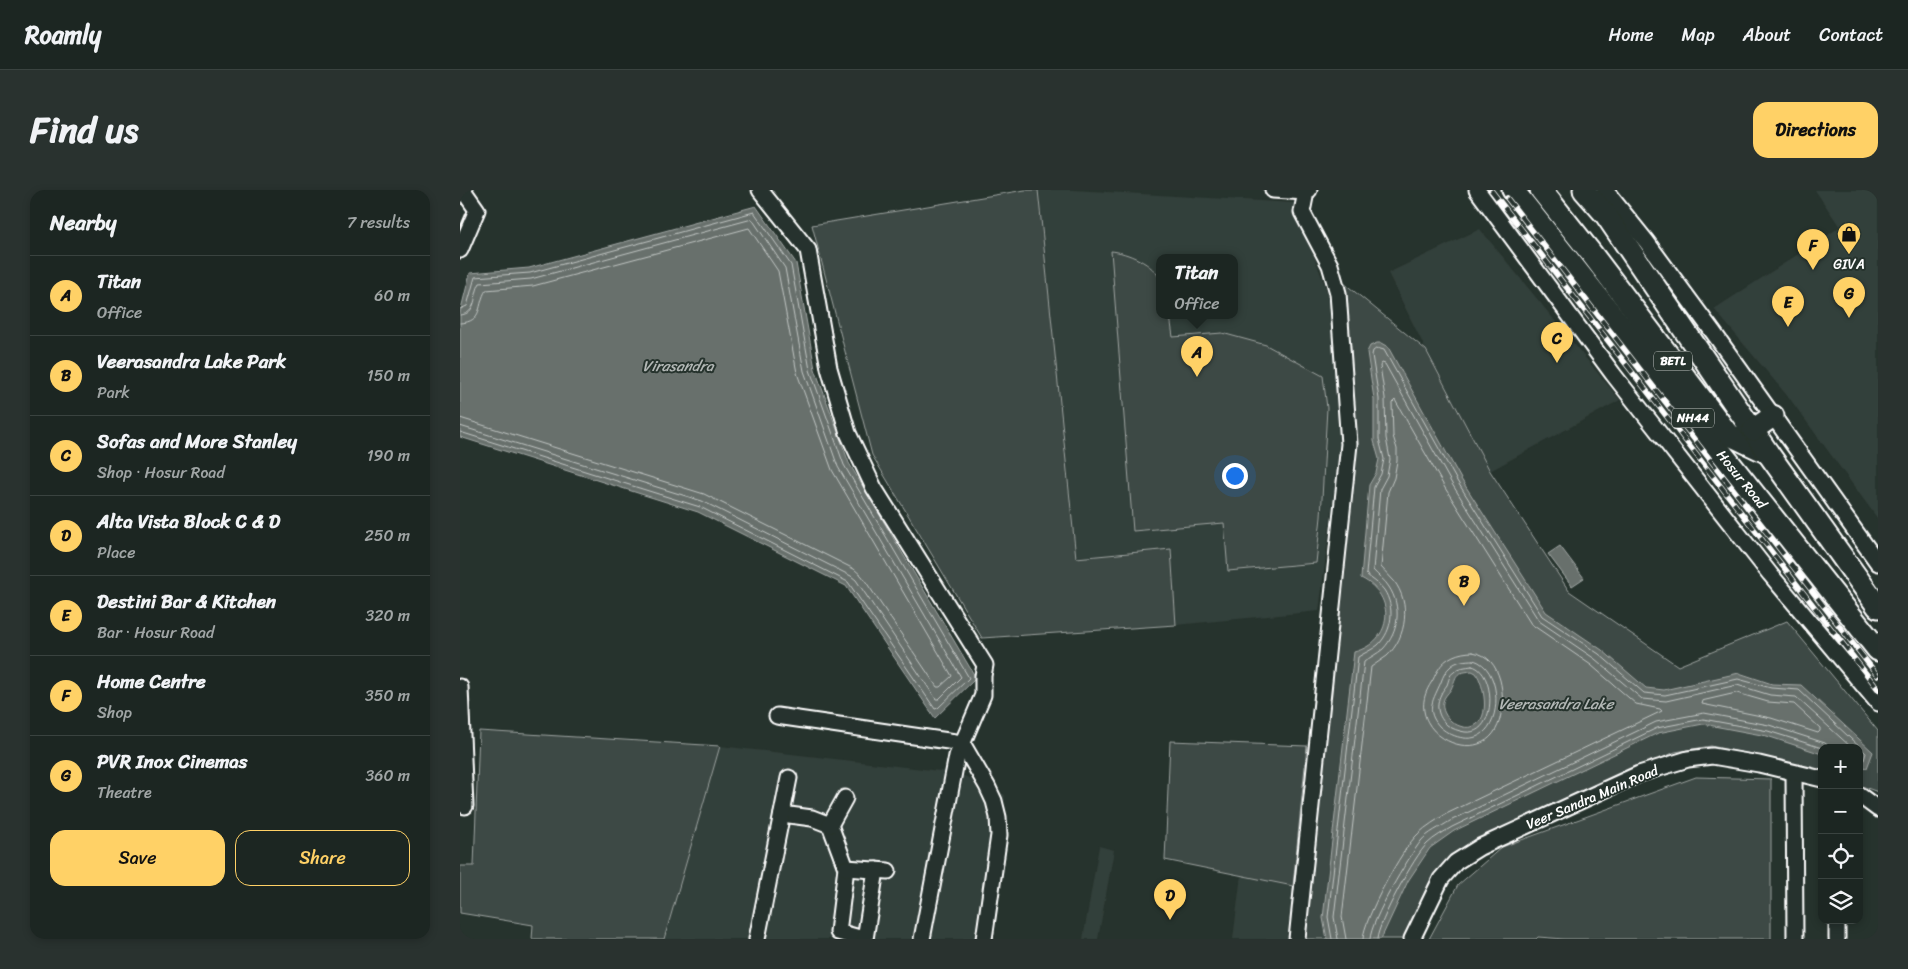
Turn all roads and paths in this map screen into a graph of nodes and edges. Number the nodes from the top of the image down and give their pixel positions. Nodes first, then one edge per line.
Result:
1 (463, 190) edge
2 (760, 190) edge
3 (1273, 190) edge
4 (1477, 190) edge
5 (1513, 190) edge
6 (1541, 190) edge
7 (1584, 190) edge
8 (1605, 190) edge
9 (1308, 191) edge
10 (460, 250) edge
11 (1773, 416) junction
12 (1753, 430) junction
13 (1768, 453) junction
14 (1878, 563) edge
15 (1878, 607) edge
16 (1877, 645) edge
17 (460, 687) edge
18 (1878, 703) edge
19 (777, 716) dead end
20 (962, 743) junction
21 (1794, 774) junction
22 (789, 778) dead end
23 (1818, 779) edge
24 (845, 798) dead end
25 (1863, 798) edge
26 (465, 806) dead end
27 (1878, 809) edge
28 (782, 814) junction
29 (830, 825) junction
30 (846, 868) junction
31 (1837, 924) edge
32 (838, 936) edge
33 (757, 939) edge
34 (864, 939) edge
35 (922, 939) edge
36 (984, 939) edge
37 (1297, 939) edge
38 (1412, 939) edge
39 (1795, 939) edge
40 (1837, 939) edge

1 - 10 street
2 - 20 street
3 - 9 street
4 - 18 street
5 - 16 highway, Hosur Road / NH44
6 - 13 highway, BETL
7 - 12 highway, NH44
8 - 11 street
9 - 37 street
11 - 12 highway
11 - 14 street
12 - 13 highway, NH44
13 - 15 highway, NH44
17 - 26 street
19 - 20 street
20 - 35 street
20 - 36 street
21 - 23 street, Veer Sandra Main Road
21 - 38 street, Veer Sandra Main Road
21 - 39 street
22 - 28 street
24 - 29 street
25 - 27 street
28 - 29 street
28 - 33 street
29 - 30 street
30 - 32 street
30 - 34 street
31 - 40 street
32 - 34 street

